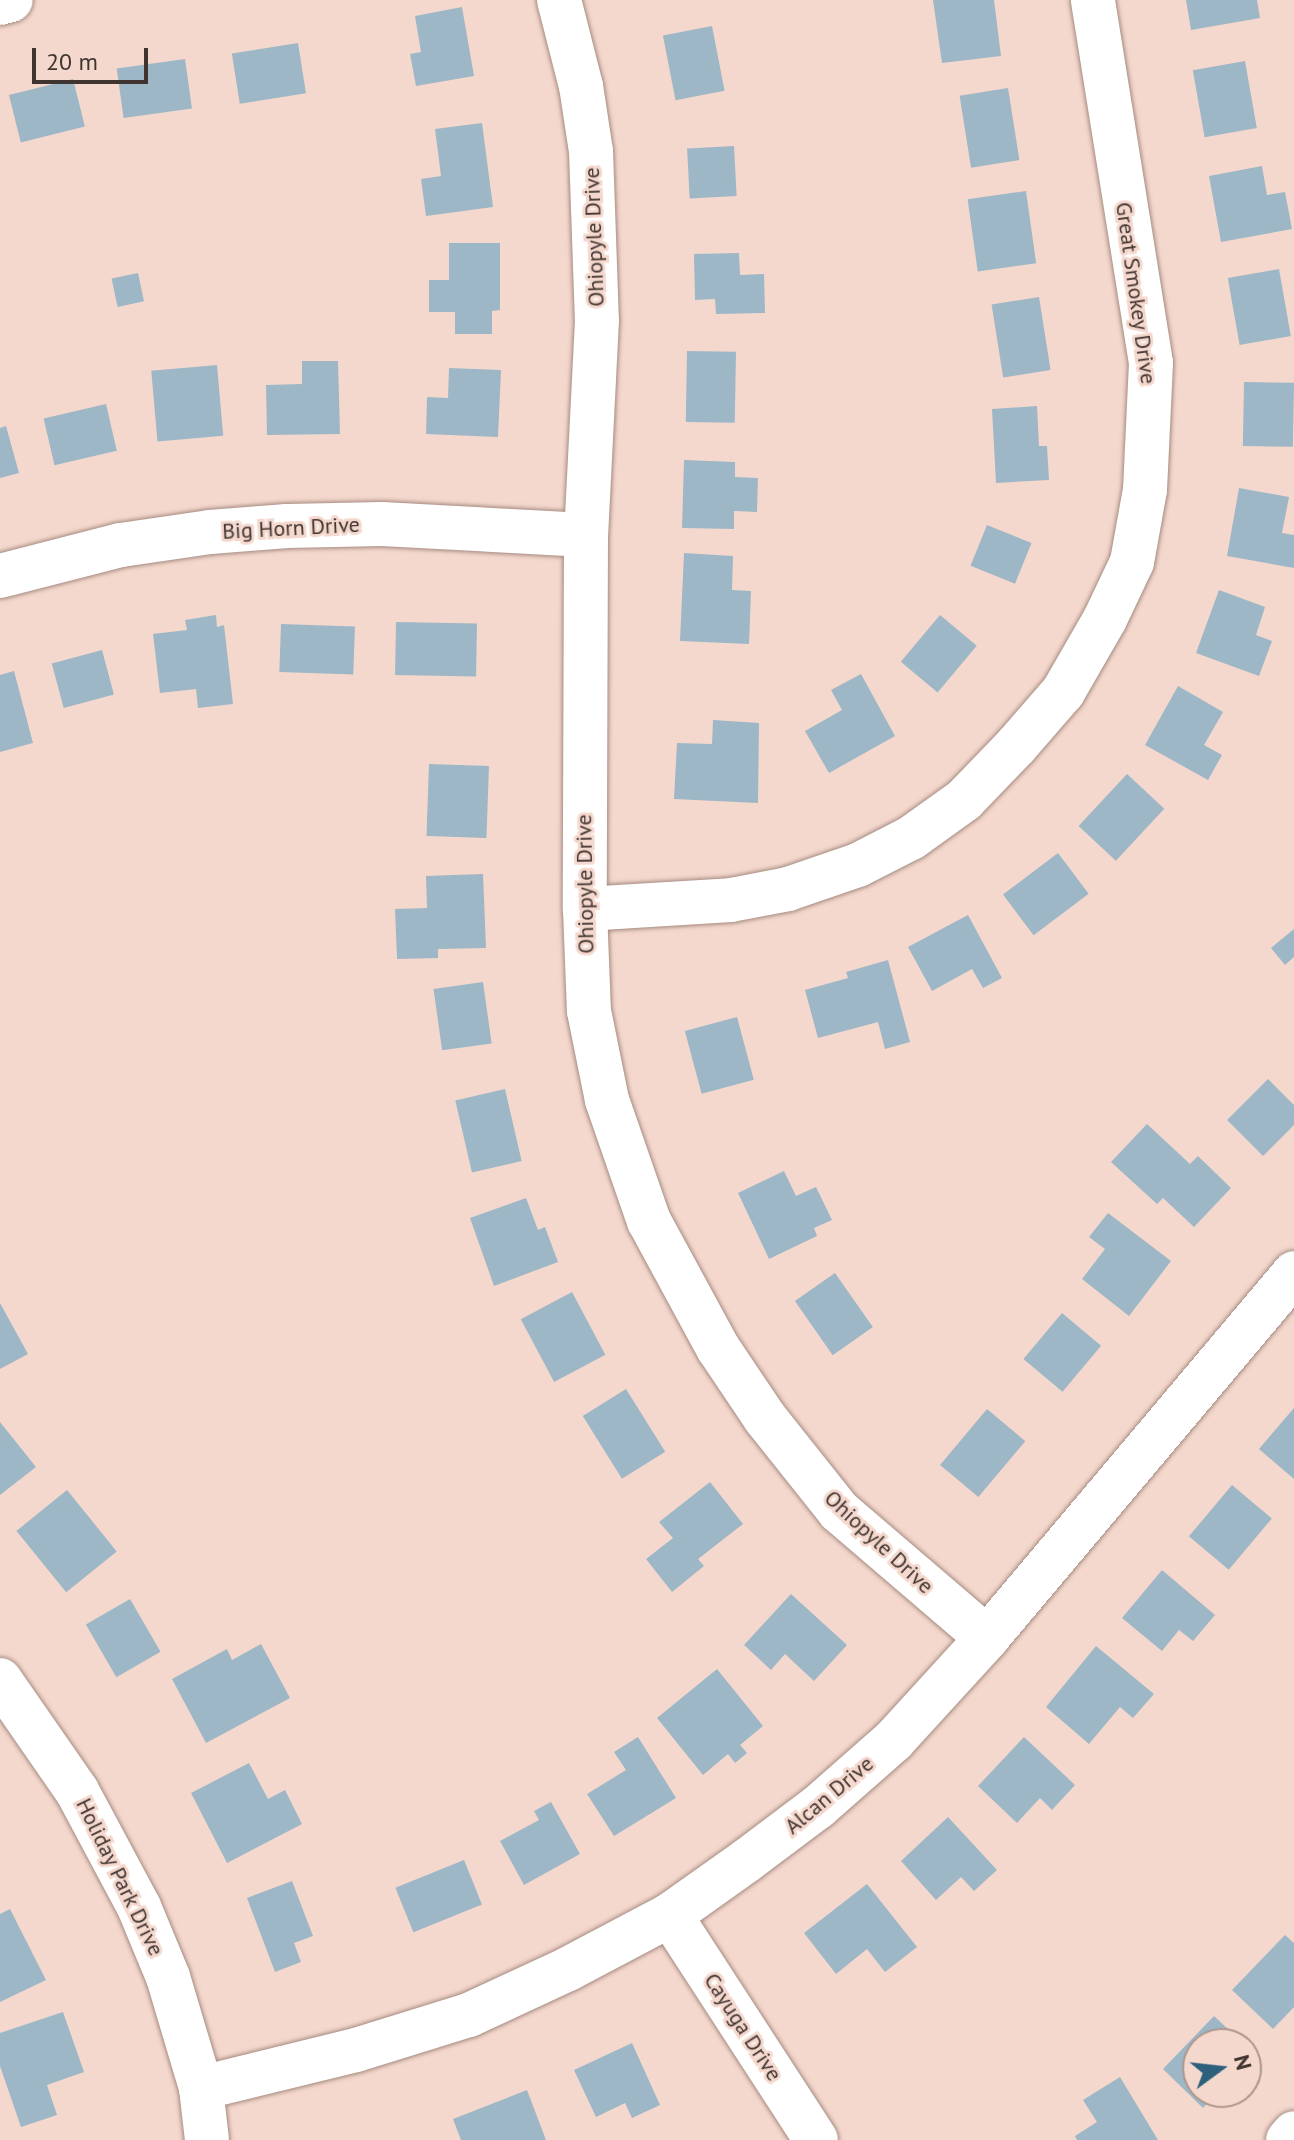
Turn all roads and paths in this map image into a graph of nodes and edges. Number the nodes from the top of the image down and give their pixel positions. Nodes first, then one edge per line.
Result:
1 (11, 0) edge
2 (559, 0) edge
3 (1093, 0) edge
4 (0, 3) edge
5 (586, 535) junction
6 (0, 576) edge
7 (585, 909) junction
8 (1294, 1273) edge
9 (987, 1638) junction
10 (0, 1680) edge
11 (670, 1915) junction
12 (201, 2088) junction
13 (1294, 2133) edge
14 (207, 2140) edge
15 (816, 2140) edge
16 (1288, 2140) edge

1 - 4 street
2 - 5 street, Ohiopyle Drive
3 - 7 street, Great Smokey Drive
5 - 6 street, Big Horn Drive
5 - 7 street, Ohiopyle Drive
7 - 9 street, Ohiopyle Drive
8 - 9 street, Alcan Drive
9 - 11 street, Alcan Drive
10 - 12 street, Holiday Park Drive
11 - 12 street, Alcan Drive
11 - 15 street, Cayuga Drive
12 - 14 street, Holiday Park Drive
13 - 16 street

